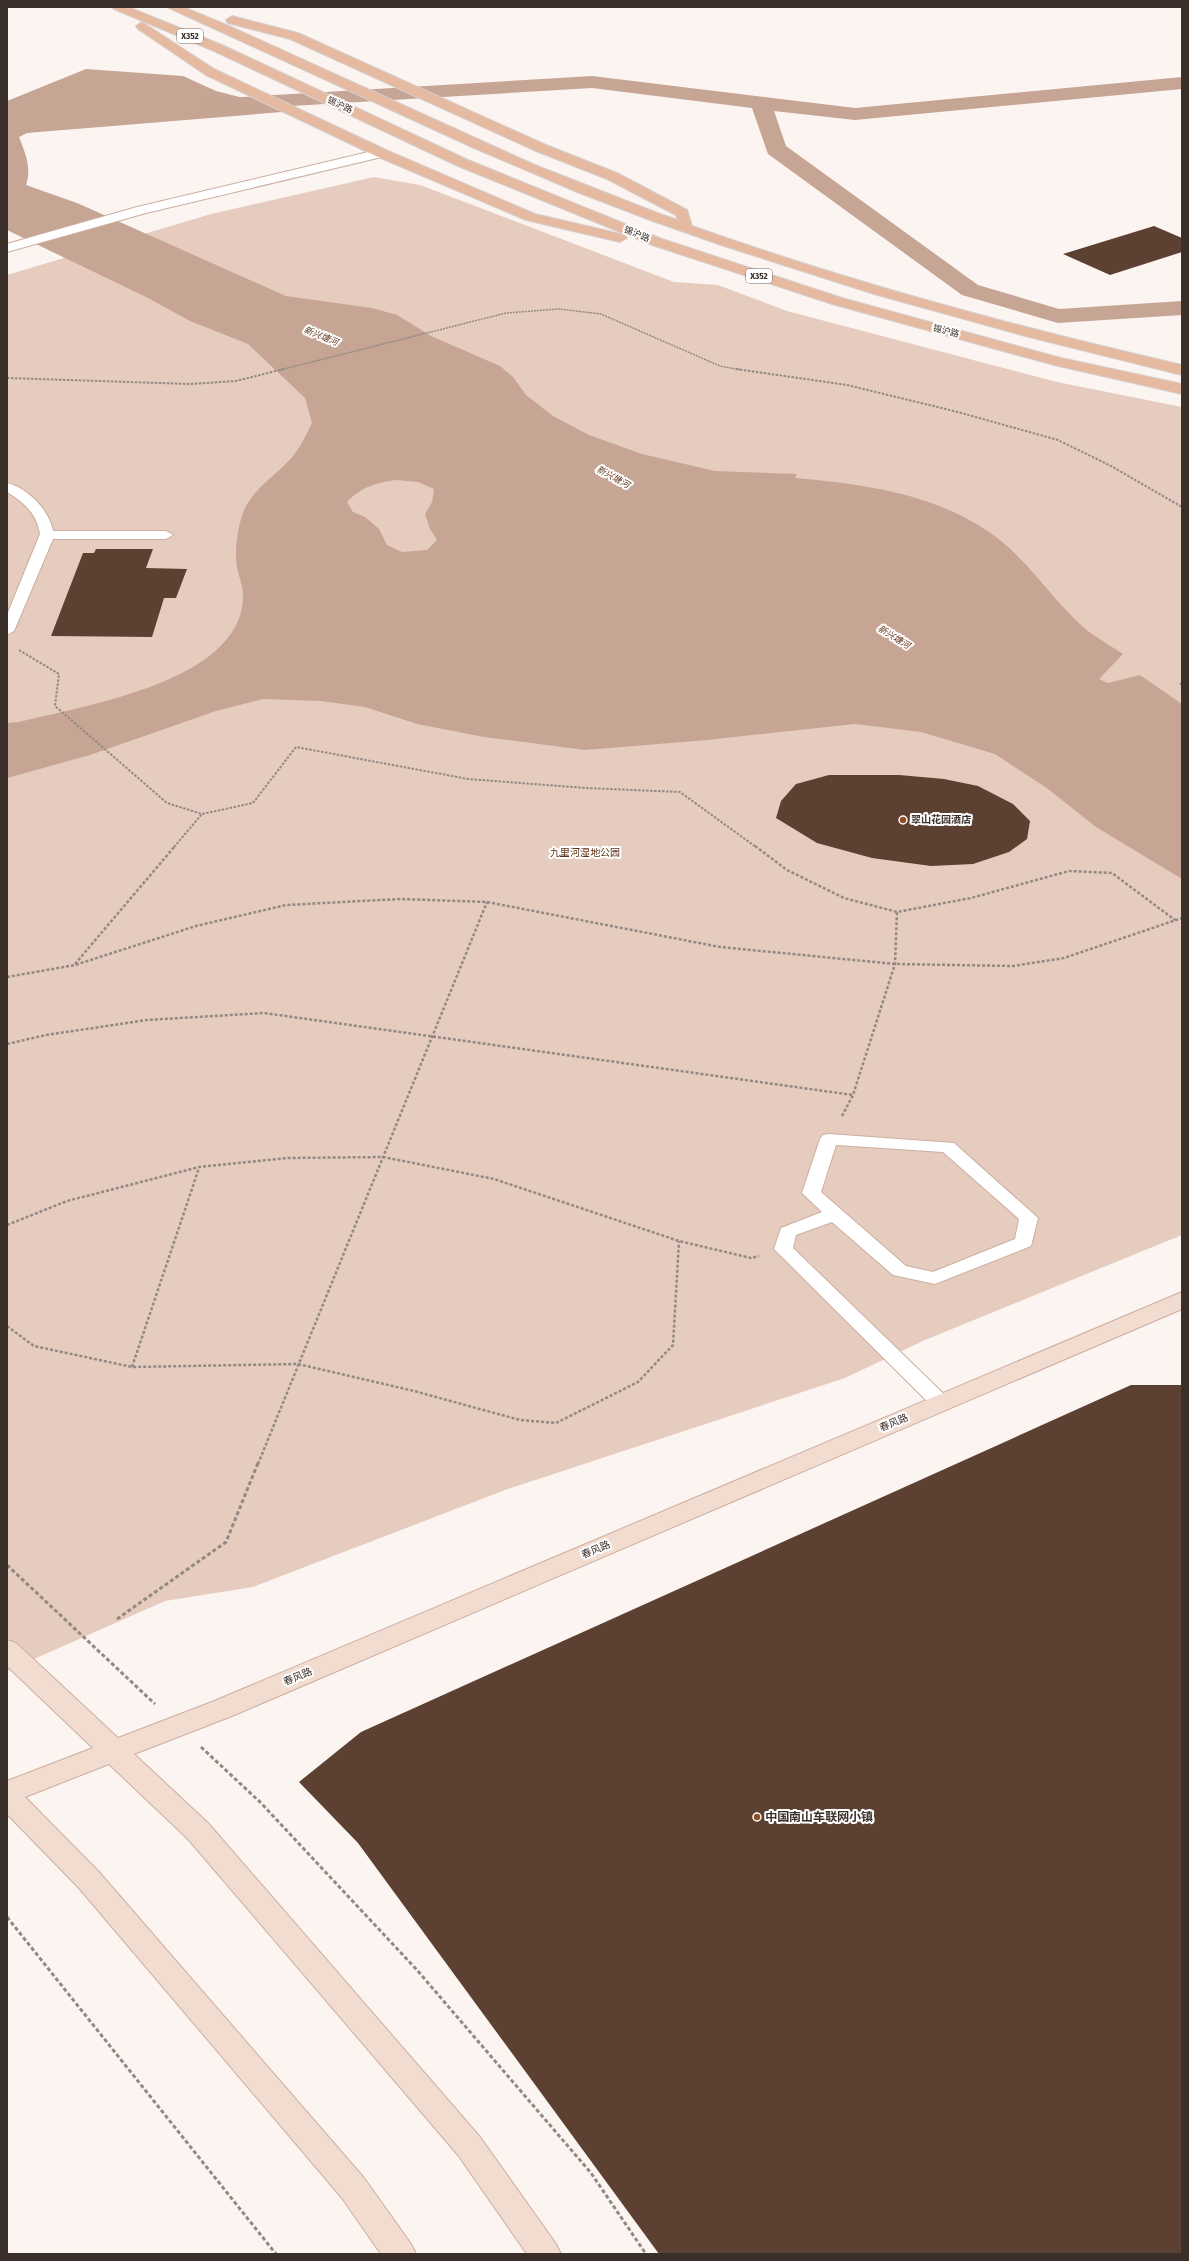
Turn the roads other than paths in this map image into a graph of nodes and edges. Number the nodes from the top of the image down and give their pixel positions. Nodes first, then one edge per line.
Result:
1 (116, 7) edge
2 (173, 7) edge
3 (182, 7) edge
4 (381, 153) junction
5 (687, 229) junction
6 (657, 242) junction
7 (7, 248) edge
8 (1182, 370) edge
9 (1182, 389) edge
10 (7, 487) edge
11 (47, 535) junction
12 (166, 535) dead end
13 (7, 631) edge
14 (835, 1214) junction
15 (1182, 1300) edge
16 (941, 1403) junction
17 (7, 1650) edge
18 (112, 1752) junction
19 (7, 1792) edge
20 (7, 1796) edge
21 (400, 2254) edge
22 (545, 2254) edge

1 - 4 main road
1 - 6 main road, 锡沪路 / X352
2 - 5 main road, 锡沪路 / X352
3 - 5 main road
4 - 6 main road
4 - 7 street
5 - 8 main road, 锡沪路 / X352
6 - 9 main road, 锡沪路 / X352
10 - 11 lane
11 - 12 lane
11 - 13 lane
14 - 14 lane
14 - 16 lane
15 - 16 main road, 春风路
16 - 18 main road, 春风路
17 - 18 main road
18 - 19 main road, 春风路
18 - 22 main road
20 - 21 main road

